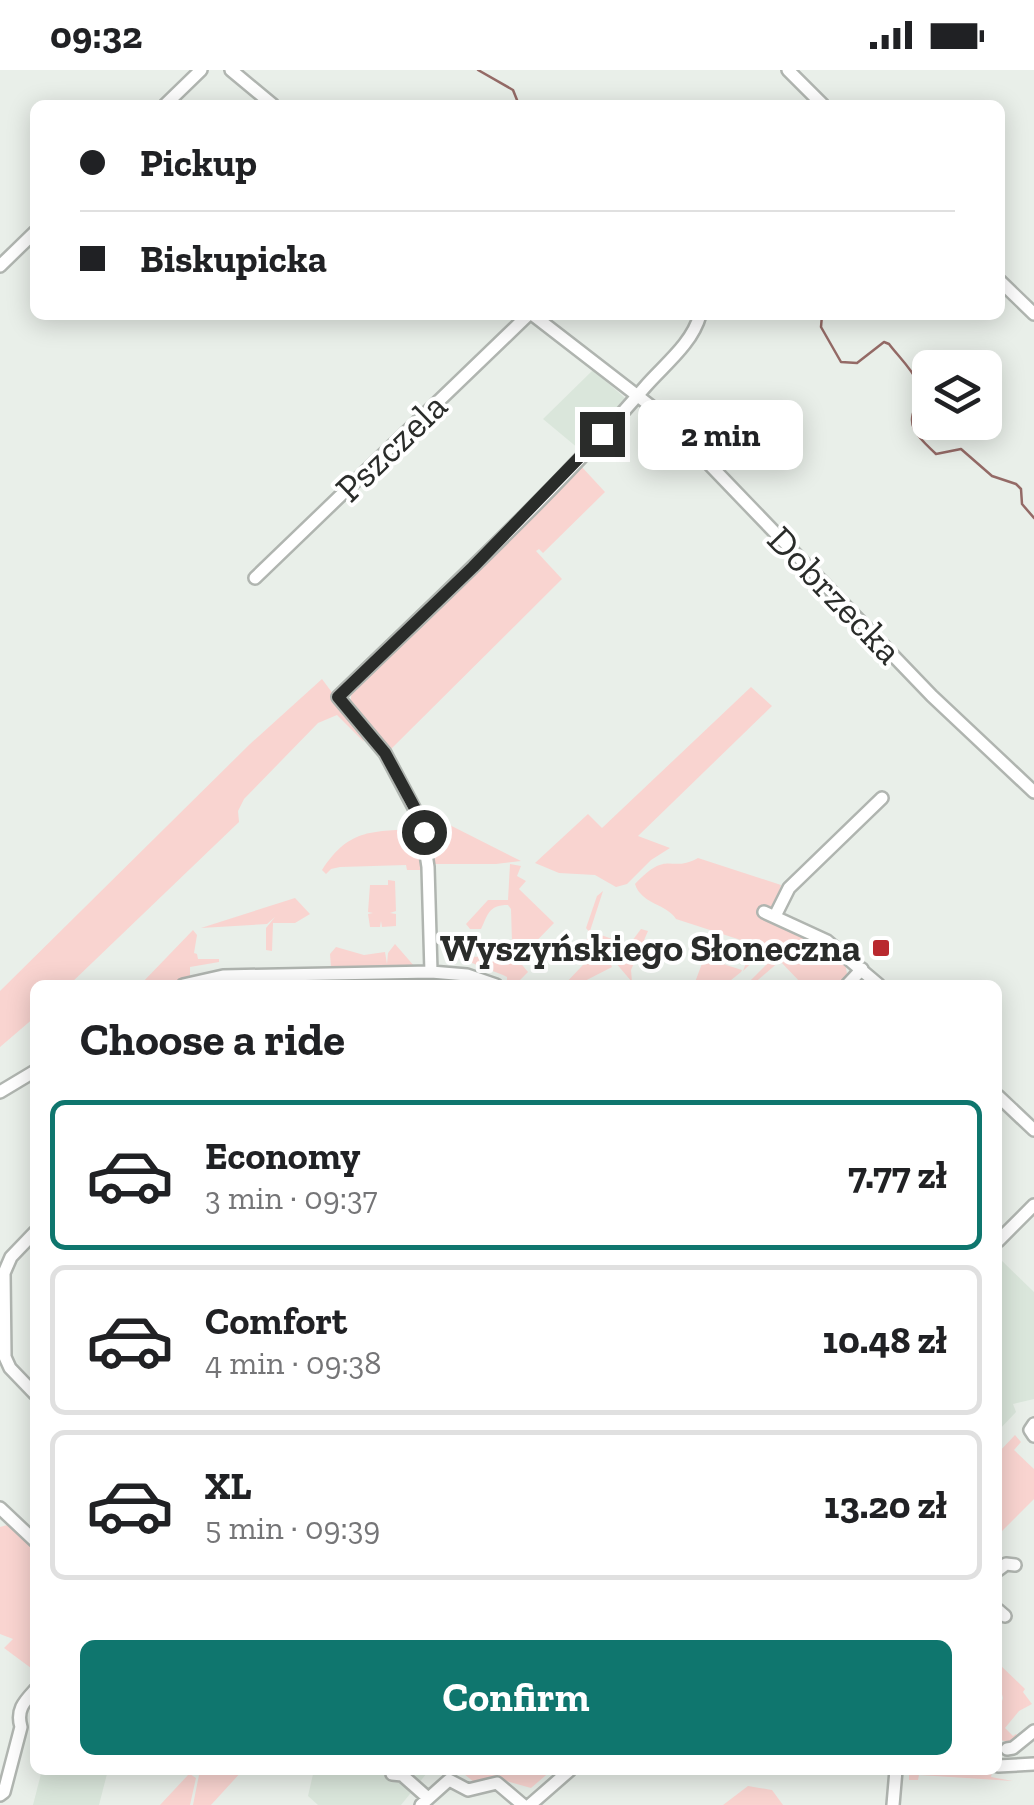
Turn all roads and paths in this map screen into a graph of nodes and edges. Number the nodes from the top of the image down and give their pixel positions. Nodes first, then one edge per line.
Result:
1 (202, 70) edge
2 (231, 70) edge
3 (788, 70) edge
4 (170, 100) edge
5 (267, 100) edge
6 (818, 100) edge
7 (30, 237) edge
8 (0, 266) edge
9 (1005, 286) edge
10 (1034, 314) edge
11 (525, 320) edge
12 (537, 320) edge
13 (698, 320) edge
14 (637, 396) junction
15 (255, 578) dead end
16 (1034, 792) edge
17 (882, 798) dead end
18 (862, 969) junction
19 (431, 972) junction
20 (205, 980) edge
21 (280, 980) edge
22 (482, 980) edge
23 (852, 980) edge
24 (874, 980) edge
25 (30, 1074) edge
26 (0, 1092) edge
27 (1002, 1100) edge
28 (1034, 1130) edge
29 (1034, 1206) edge
30 (1002, 1237) edge
31 (30, 1239) edge
32 (2, 1314) edge
33 (30, 1388) edge
34 (1034, 1424) edge
35 (1034, 1436) edge
36 (0, 1508) edge
37 (30, 1536) edge
38 (1015, 1565) dead end
39 (1002, 1567) edge
40 (30, 1696) edge
41 (1034, 1732) edge
42 (1002, 1748) edge
43 (1034, 1764) edge
44 (1002, 1766) edge
45 (402, 1775) edge
46 (564, 1775) edge
47 (896, 1775) edge
48 (0, 1795) edge
49 (424, 1802) edge
50 (531, 1803) edge
51 (894, 1805) edge

1 - 4 street
2 - 5 street
3 - 6 street
7 - 8 street
9 - 10 street
11 - 15 street, Pszczela
12 - 14 street, Dobrzecka
13 - 14 street
14 - 16 street, Dobrzecka
14 - 19 street
17 - 18 street
18 - 23 street
18 - 24 street
19 - 21 street
19 - 22 street
20 - 21 street
25 - 26 street
27 - 28 street
29 - 30 street
31 - 32 street
32 - 33 street
34 - 35 street
36 - 37 street
38 - 39 street
40 - 48 street
41 - 42 street
43 - 44 street
45 - 49 street
46 - 50 street
47 - 51 street
49 - 50 street

